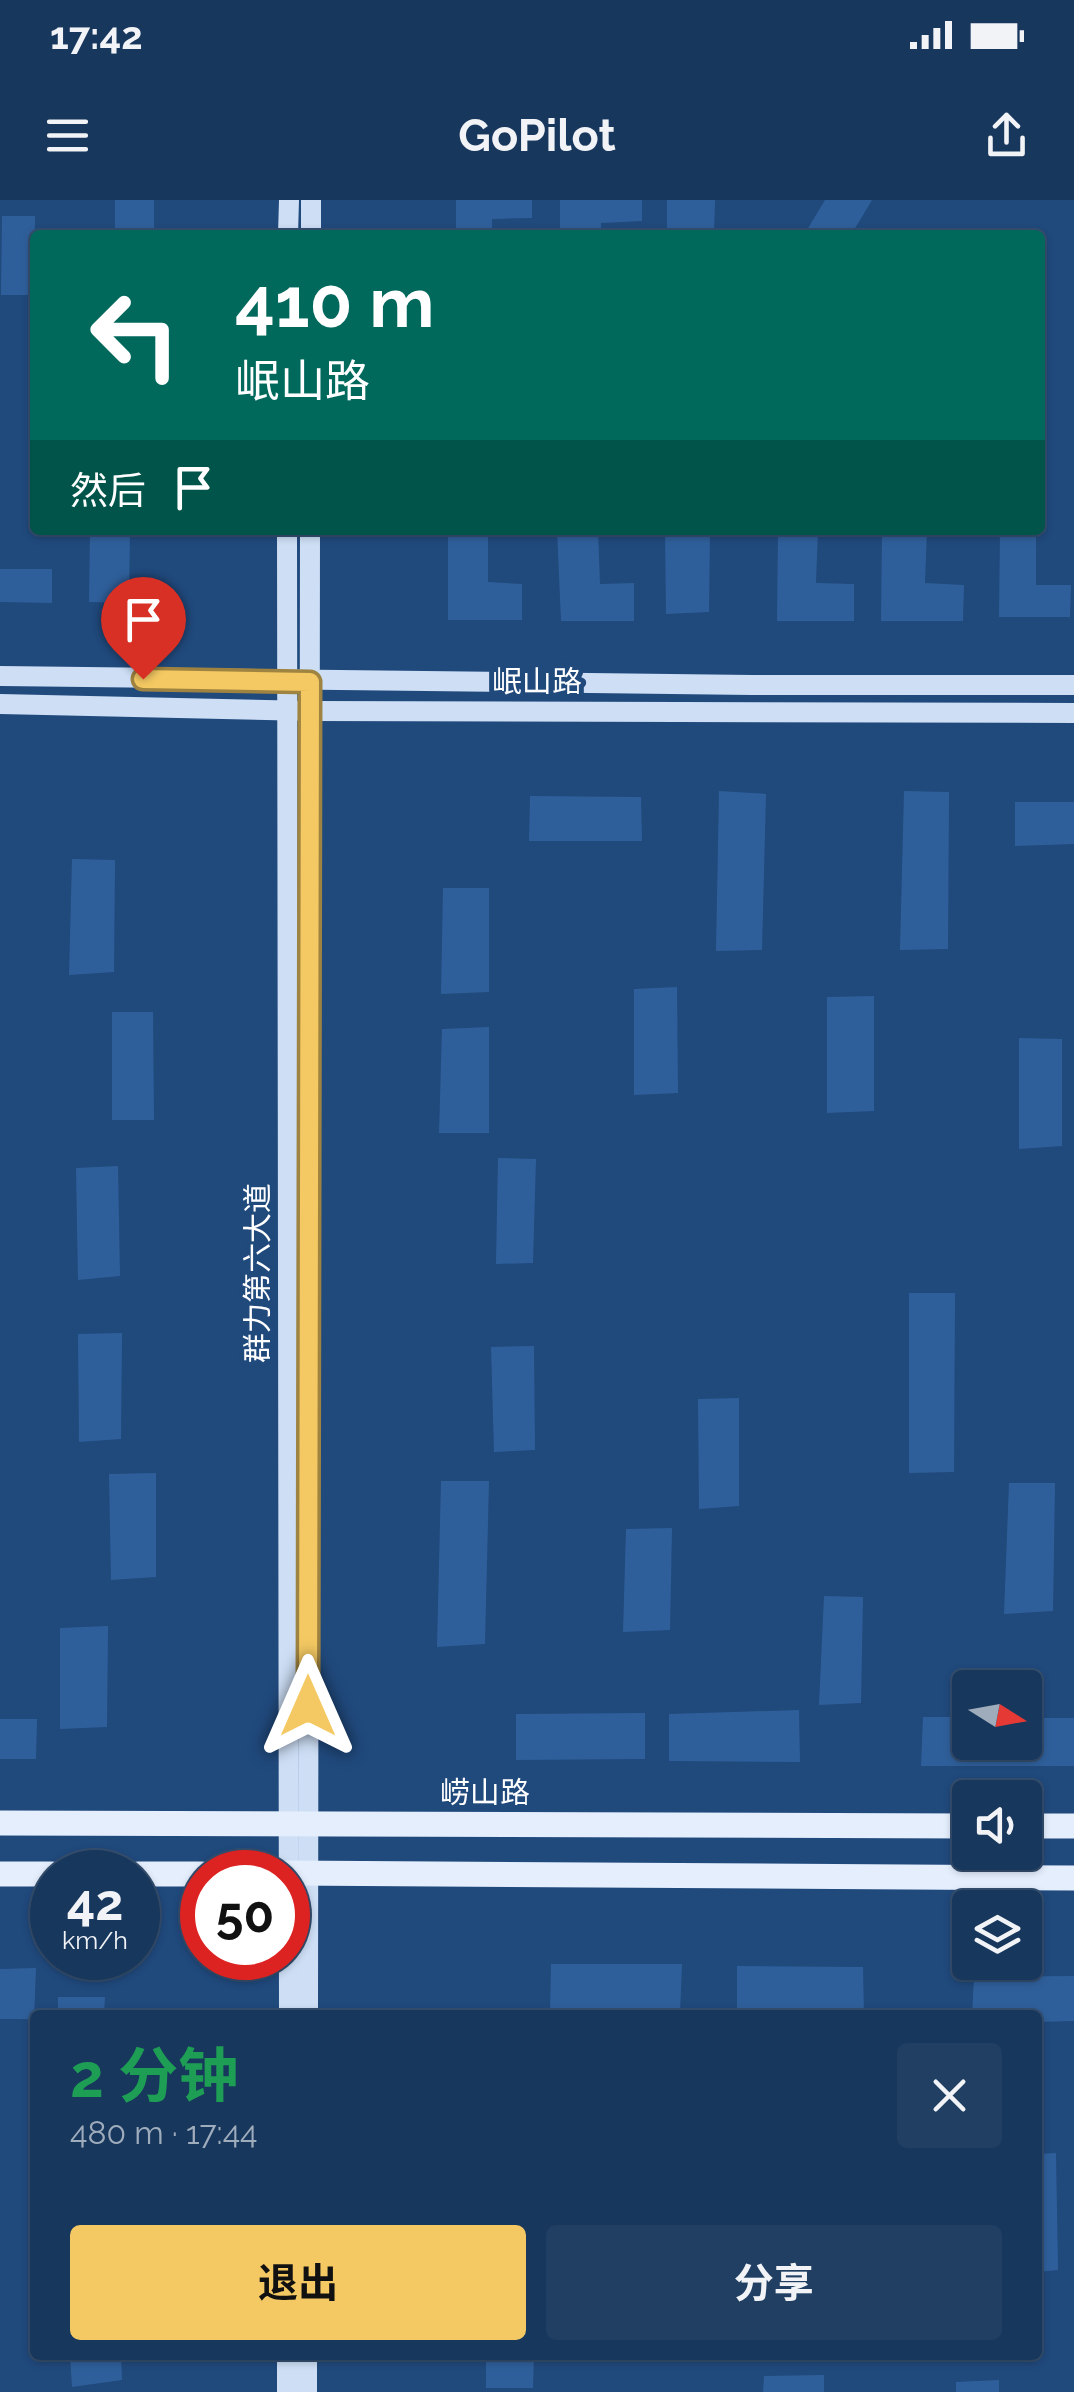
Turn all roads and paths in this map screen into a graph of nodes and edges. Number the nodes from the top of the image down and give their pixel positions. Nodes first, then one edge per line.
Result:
1 (288, 200) edge
2 (311, 200) edge
3 (288, 230) edge
4 (311, 230) edge
5 (287, 535) edge
6 (310, 535) edge
7 (0, 676) edge
8 (286, 682) junction
9 (310, 682) junction
10 (1074, 684) edge
11 (0, 704) edge
12 (287, 709) junction
13 (311, 711) junction
14 (1074, 713) edge
15 (0, 1823) edge
16 (299, 1825) junction
17 (952, 1826) edge
18 (1042, 1826) edge
19 (1074, 1826) edge
20 (297, 1850) edge
21 (0, 1874) edge
22 (30, 1874) edge
23 (310, 1874) edge
24 (1074, 1878) edge
25 (291, 1980) edge
26 (305, 1980) edge
27 (290, 2010) edge
28 (308, 2010) edge
29 (287, 2360) edge
30 (307, 2360) edge
31 (287, 2392) edge
32 (306, 2392) edge

1 - 3 main road
2 - 4 main road
5 - 8 main road, 群力第六大道
6 - 9 main road, 群力第六大道
7 - 8 main road, 岷山路
8 - 9 main road, 岷山路
8 - 12 main road, 群力第六大道
9 - 10 main road, 岷山路
9 - 13 main road, 群力第六大道
11 - 12 main road, 岷山路
12 - 13 main road, 岷山路
12 - 16 main road, 群力第六大道
13 - 14 main road, 岷山路
13 - 16 main road, 群力第六大道
15 - 16 main road, 崂山路
16 - 17 main road, 崂山路
16 - 20 main road, 群力第六大道
18 - 19 main road
21 - 22 main road
23 - 24 main road
25 - 27 main road, 群力第六大道
26 - 28 main road, 群力第六大道
29 - 31 main road
30 - 32 main road

